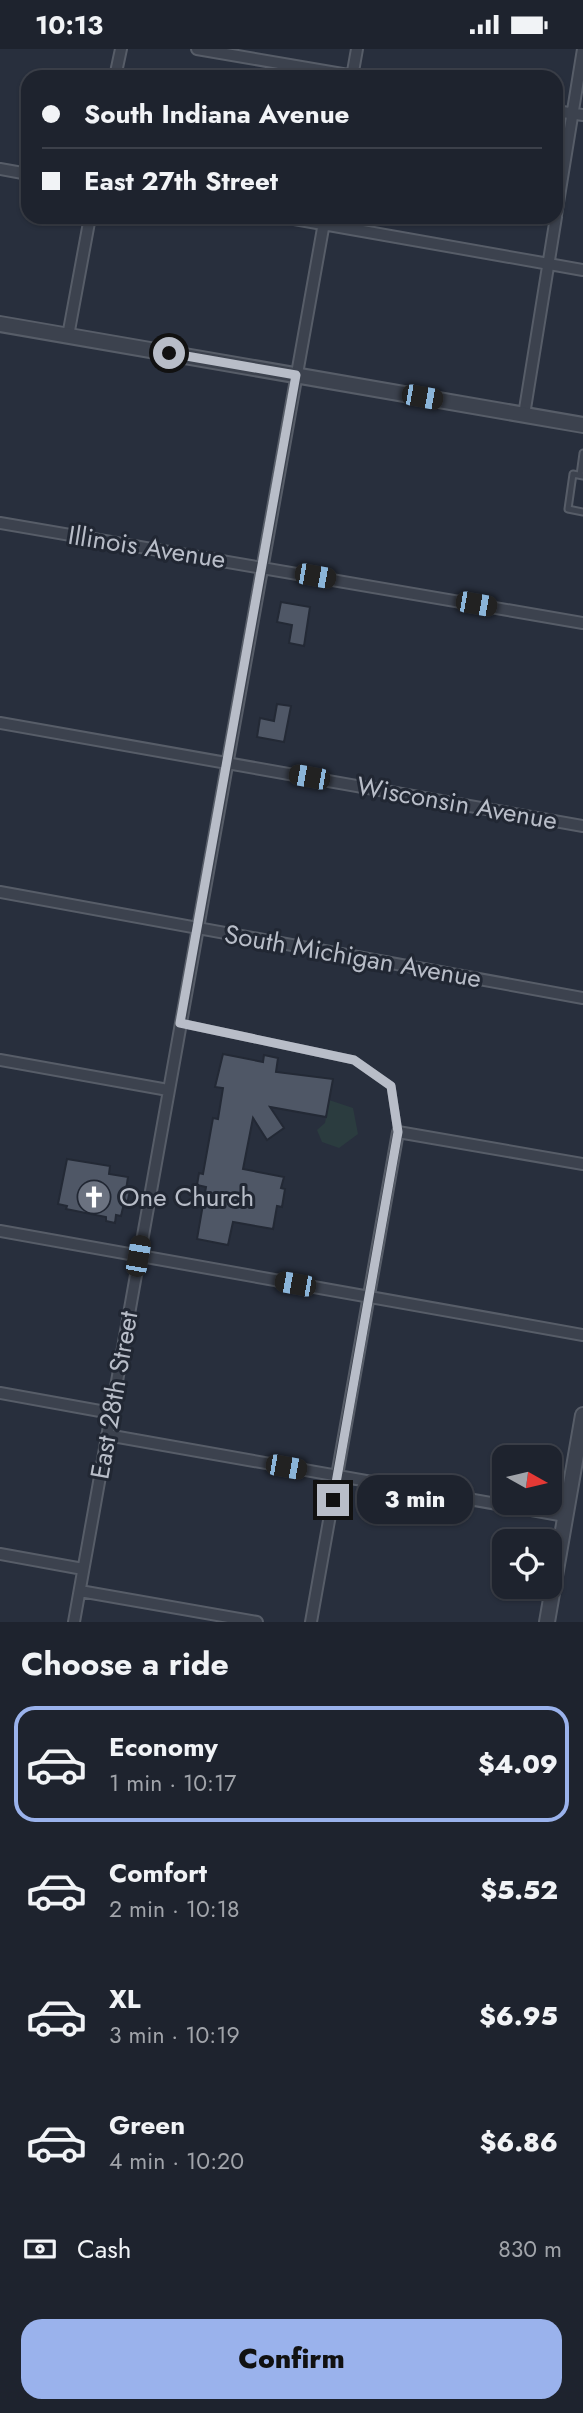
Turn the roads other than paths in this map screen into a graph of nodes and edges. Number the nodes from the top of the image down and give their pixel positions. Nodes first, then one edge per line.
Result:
1 (121, 49) edge
2 (197, 49) edge
3 (357, 49) edge
4 (583, 49) edge
5 (117, 70) edge
6 (316, 70) edge
7 (356, 70) edge
8 (578, 114) edge
9 (0, 169) edge
10 (21, 173) edge
11 (563, 184) edge
12 (89, 224) edge
13 (324, 224) edge
14 (345, 224) edge
15 (555, 224) edge
16 (549, 264) junction
17 (583, 270) edge
18 (0, 324) edge
19 (68, 336) junction
20 (296, 375) junction
21 (524, 415) junction
22 (583, 425) edge
23 (583, 453) edge
24 (581, 476) edge
25 (583, 512) edge
26 (0, 523) edge
27 (261, 566) junction
28 (583, 623) edge
29 (0, 723) edge
30 (226, 762) junction
31 (583, 826) edge
32 (0, 891) edge
33 (196, 928) junction
34 (583, 998) edge
35 (180, 1023) junction
36 (0, 1060) edge
37 (168, 1090) junction
38 (398, 1132) junction
39 (583, 1164) edge
40 (0, 1231) edge
41 (138, 1256) junction
42 (368, 1297) junction
43 (583, 1335) edge
44 (0, 1393) edge
45 (111, 1413) junction
46 (583, 1415) edge
47 (107, 1435) junction
48 (337, 1476) junction
49 (565, 1516) junction
50 (0, 1554) edge
51 (83, 1569) junction
52 (80, 1591) junction
53 (74, 1622) edge
54 (257, 1622) edge
55 (312, 1622) edge
56 (547, 1622) edge

1 - 5 street
2 - 6 street
3 - 7 street
4 - 8 street
8 - 11 street
9 - 10 street
12 - 19 street
13 - 20 street, East 28th Street
14 - 16 street
15 - 16 street
16 - 17 street
16 - 21 street
18 - 19 street
19 - 20 street
20 - 21 street
20 - 27 street, East 28th Street
21 - 22 street
23 - 24 lane
24 - 25 lane
26 - 27 street, Illinois Avenue
27 - 28 street, Illinois Avenue
27 - 30 street, East 28th Street
29 - 30 street, Wisconsin Avenue
30 - 31 street, Wisconsin Avenue
30 - 33 street, East 28th Street
32 - 33 street, South Michigan Avenue
33 - 34 street, South Michigan Avenue
33 - 35 street, East 28th Street
35 - 37 street, East 28th Street
35 - 38 lane
36 - 37 street
37 - 41 street, East 28th Street
38 - 39 street
38 - 42 street
40 - 41 street
41 - 42 street
41 - 45 street, East 28th Street
42 - 43 street
42 - 48 street
44 - 45 street
45 - 47 street, East 28th Street
46 - 49 street
47 - 48 street
47 - 51 street, East 28th Street
48 - 49 street
48 - 55 street
49 - 56 street
50 - 51 street
51 - 52 street, East 28th Street
52 - 53 street, East 28th Street
52 - 54 street

